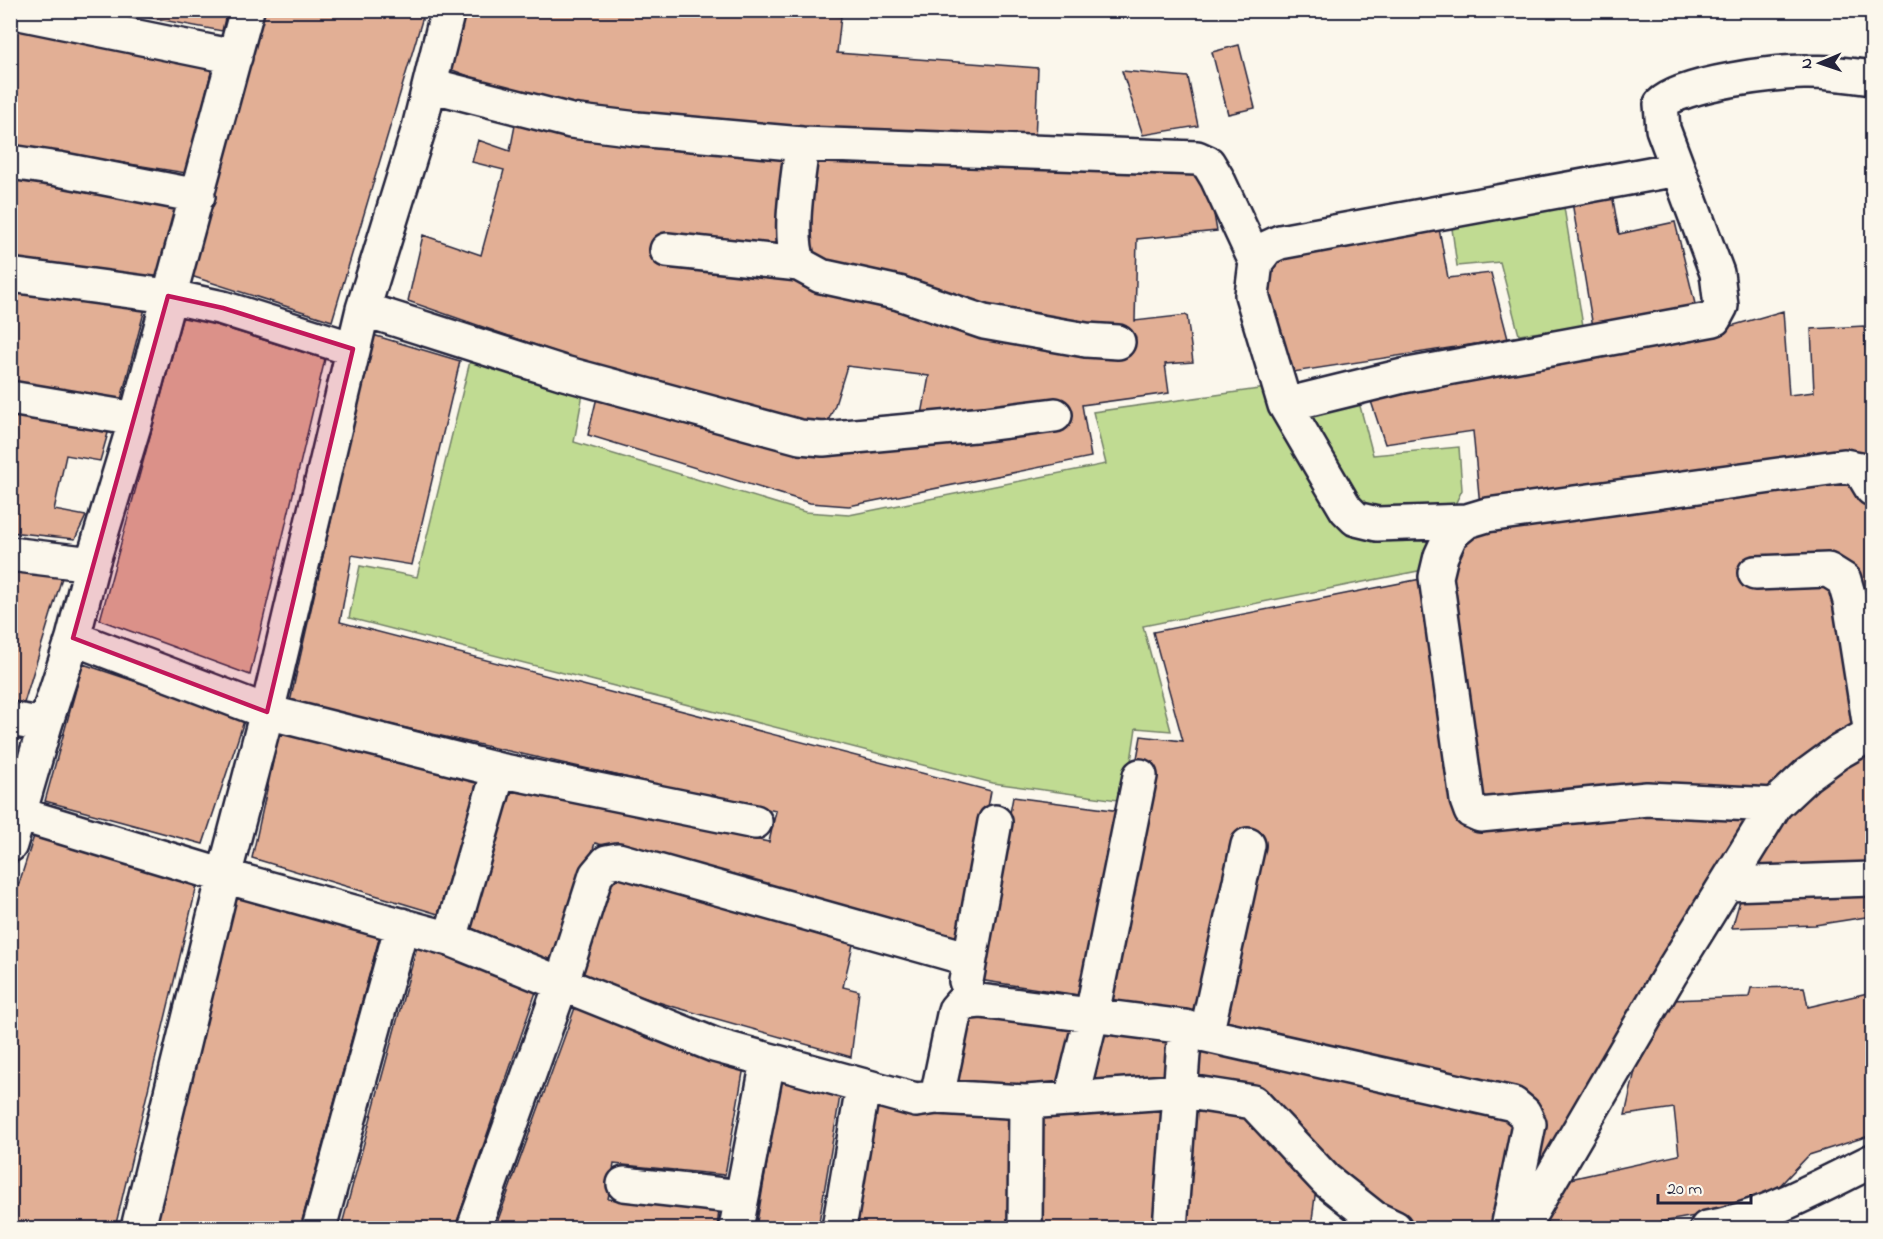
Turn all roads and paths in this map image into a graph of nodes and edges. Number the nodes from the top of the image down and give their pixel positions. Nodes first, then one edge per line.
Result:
1 (247, 10) edge
2 (448, 10) edge
3 (10, 11) edge
4 (235, 57) junction
5 (1872, 78) edge
6 (430, 85) junction
7 (802, 144) junction
8 (10, 162) edge
9 (1677, 169) junction
10 (198, 196) junction
11 (667, 250) dead end
12 (1256, 262) junction
13 (799, 264) junction
14 (10, 275) edge
15 (168, 296) junction
16 (363, 309) junction
17 (1118, 342) dead end
18 (354, 349) junction
19 (10, 398) edge
20 (1285, 405) junction
21 (1055, 415) dead end
22 (136, 419) junction
23 (1872, 489) edge
24 (1467, 521) junction
25 (10, 554) edge
26 (92, 564) junction
27 (1755, 573) dead end
28 (73, 638) junction
29 (267, 712) junction
30 (10, 719) edge
31 (45, 725) junction
32 (1872, 734) edge
33 (499, 770) junction
34 (1140, 776) dead end
35 (1775, 805) junction
36 (19, 814) junction
37 (755, 822) dead end
38 (995, 822) dead end
39 (10, 844) edge
40 (1248, 845) dead end
41 (224, 876) junction
42 (1872, 879) edge
43 (1727, 884) junction
44 (402, 925) junction
45 (450, 939) junction
46 (970, 959) junction
47 (562, 982) junction
48 (961, 1003) junction
49 (1092, 1014) junction
50 (1195, 1031) junction
51 (768, 1061) junction
52 (863, 1087) junction
53 (1182, 1091) junction
54 (937, 1097) junction
55 (1071, 1100) junction
56 (1026, 1102) junction
57 (1872, 1161) edge
58 (624, 1184) dead end
59 (739, 1213) edge
60 (138, 1228) edge
61 (319, 1228) edge
62 (474, 1228) edge
63 (839, 1228) edge
64 (1025, 1228) edge
65 (1170, 1228) edge
66 (1395, 1228) edge
67 (1508, 1228) edge
68 (1522, 1228) edge
69 (1707, 1228) edge

1 - 4 street
2 - 6 street
3 - 4 street
4 - 10 street
5 - 9 street
6 - 7 street
6 - 16 street
7 - 12 street
7 - 13 street
8 - 10 street
9 - 12 street
9 - 20 street
10 - 15 street
11 - 13 street
12 - 20 street
13 - 17 street
14 - 15 street
15 - 18 street
15 - 22 street
16 - 18 street
16 - 21 street
18 - 29 street
19 - 22 street
20 - 24 street
22 - 26 street
23 - 24 street
24 - 35 street
25 - 26 street
26 - 28 street
27 - 32 street
28 - 29 street
28 - 31 street
29 - 33 street
29 - 41 street
30 - 31 street
31 - 36 street
32 - 35 street
33 - 37 street
33 - 45 street
34 - 49 street
35 - 43 street
36 - 39 street
36 - 41 street
38 - 46 street
40 - 50 street
41 - 44 street
41 - 60 street
42 - 43 street
43 - 68 street
44 - 45 street
44 - 61 street
45 - 47 street
46 - 47 street
46 - 48 street
47 - 51 street
47 - 62 street
48 - 49 street
48 - 54 street
49 - 50 street
49 - 55 street
50 - 53 street
50 - 67 street
51 - 52 street
51 - 59 street
52 - 54 street
52 - 63 street
53 - 55 street
53 - 65 street
53 - 66 street
54 - 56 street
55 - 56 street
56 - 64 street
57 - 69 street
58 - 59 street

